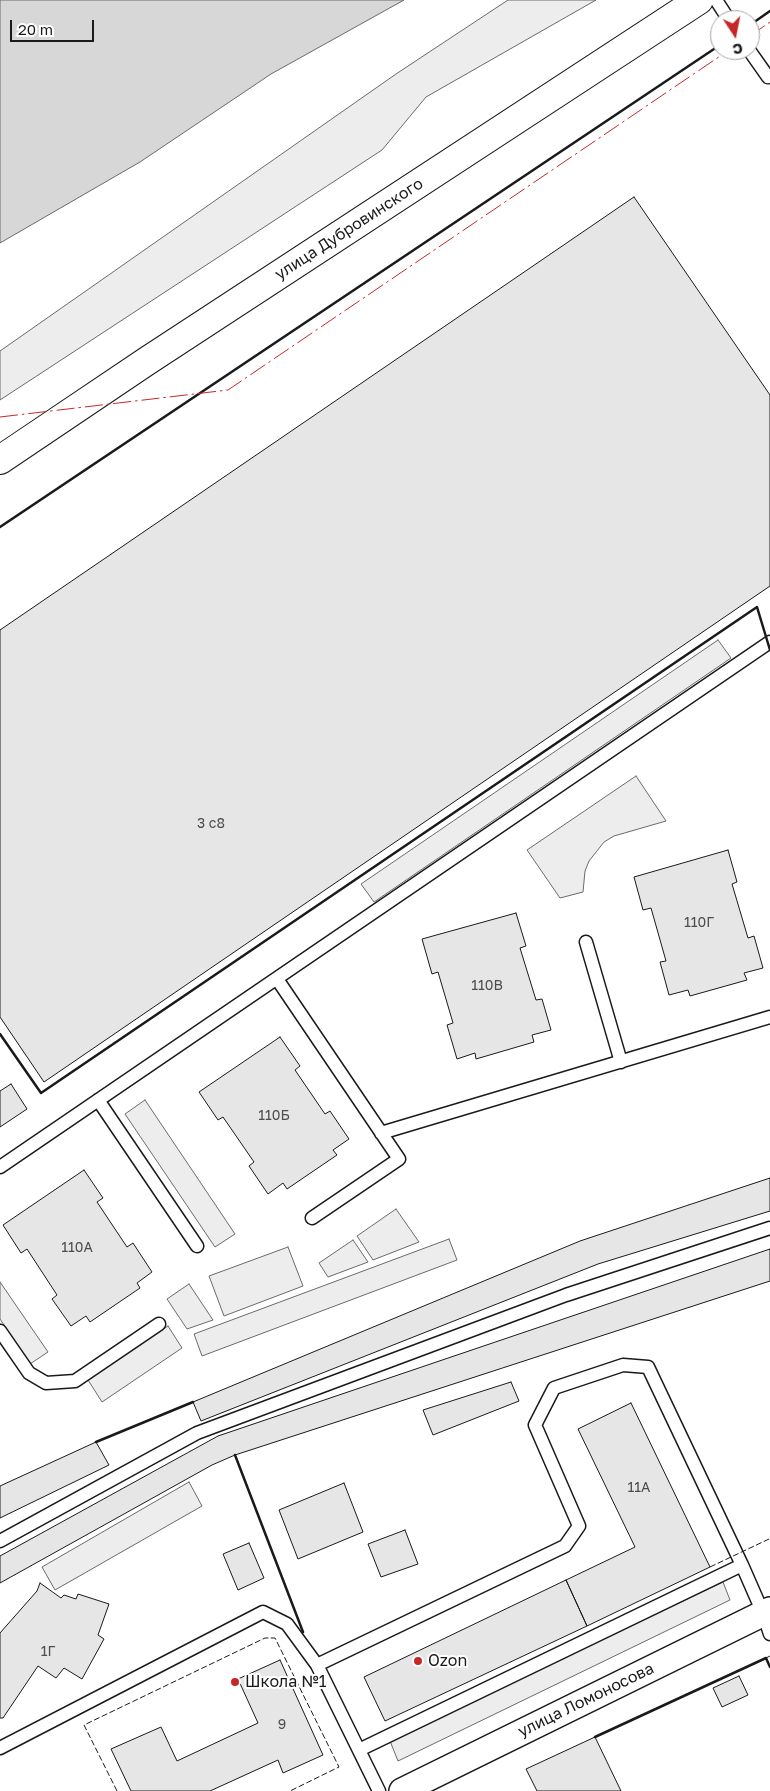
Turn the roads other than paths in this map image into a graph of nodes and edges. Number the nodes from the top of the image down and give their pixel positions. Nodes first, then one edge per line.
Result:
1 (699, 0) edge
2 (756, 60) edge
3 (770, 76) edge
4 (0, 460) edge
5 (770, 642) edge
6 (586, 942) dead end
7 (276, 979) junction
8 (770, 1018) edge
9 (621, 1062) junction
10 (98, 1100) junction
11 (381, 1133) junction
12 (0, 1167) edge
13 (312, 1218) dead end
14 (770, 1228) edge
15 (197, 1246) dead end
16 (159, 1324) dead end
17 (0, 1331) edge
18 (0, 1541) edge
19 (742, 1565) junction
20 (768, 1619) edge
21 (317, 1665) junction
22 (0, 1748) edge
23 (359, 1750) junction
24 (379, 1791) edge
25 (402, 1791) edge

1 - 4 main road, улица Дубровинского
2 - 3 lane
5 - 7 lane
6 - 9 lane
7 - 10 lane
7 - 11 lane
8 - 9 lane
9 - 11 lane
10 - 12 lane
10 - 15 lane
11 - 13 lane
14 - 18 lane
16 - 17 lane
19 - 20 lane
19 - 21 lane
19 - 23 lane
20 - 25 street, улица Ломоносова
21 - 22 lane
21 - 23 lane
23 - 24 lane

